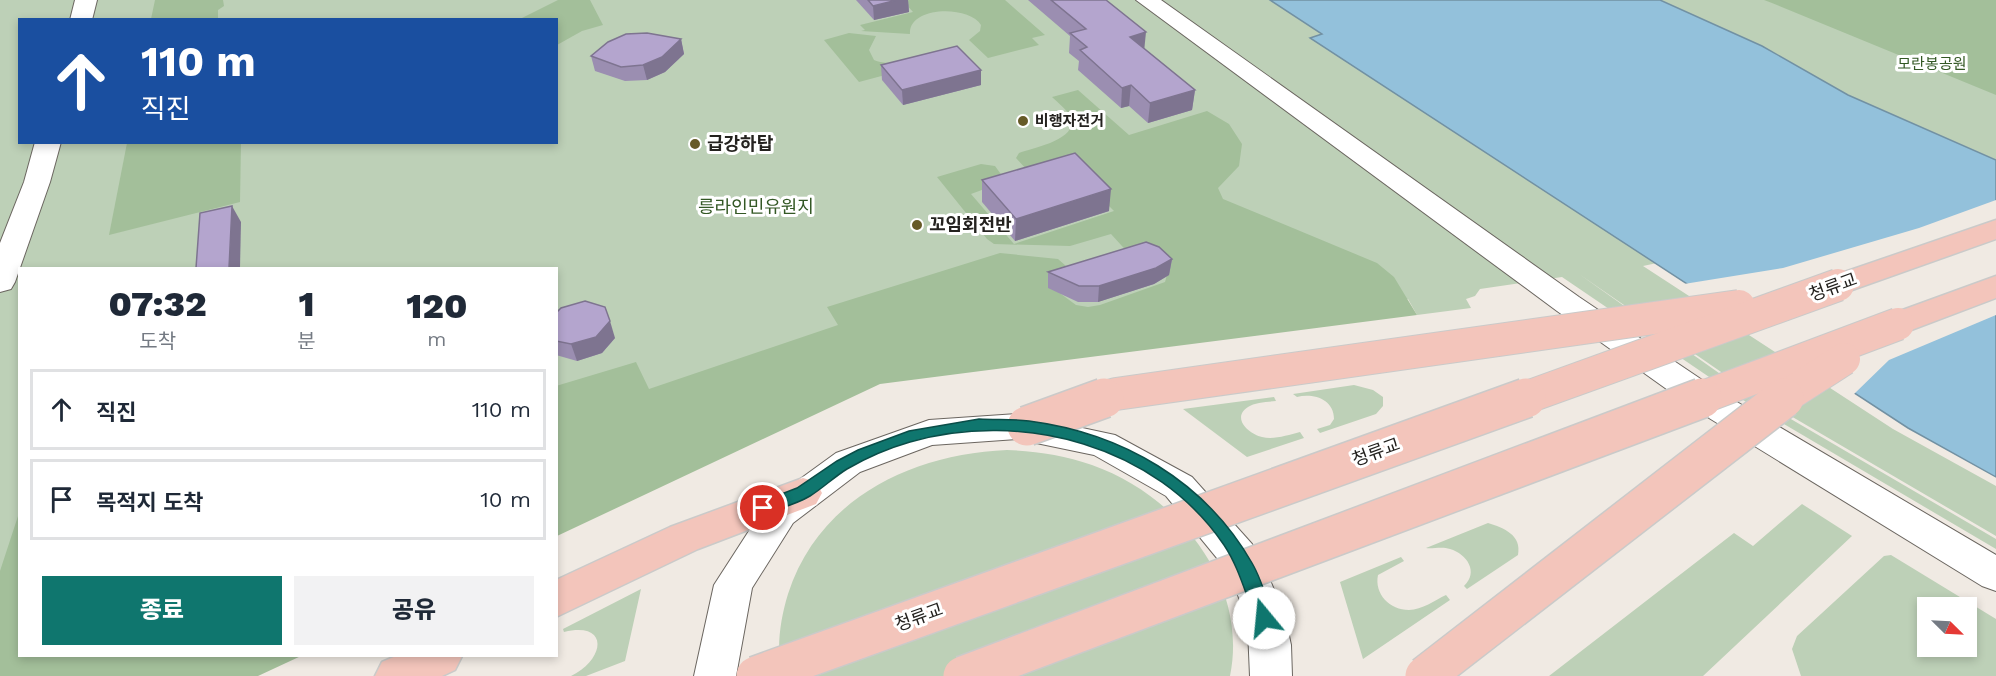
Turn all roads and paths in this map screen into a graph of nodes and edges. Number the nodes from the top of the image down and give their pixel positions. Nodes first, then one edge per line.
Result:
1 (86, 0) edge
2 (1147, 0) edge
3 (82, 18) edge
4 (47, 144) edge
5 (1996, 229) edge
6 (0, 282) edge
7 (1838, 285) junction
8 (1996, 286) edge
9 (1898, 324) junction
10 (1027, 426) junction
11 (803, 493) junction
12 (1996, 574) edge
13 (558, 599) edge
14 (438, 657) edge
15 (397, 676) edge
16 (715, 676) edge
17 (756, 676) edge
18 (963, 676) edge
19 (1271, 676) edge
20 (1425, 676) edge

1 - 3 street
2 - 12 street
4 - 6 street
5 - 7 main road, 청류교
7 - 10 main road, bridge
7 - 17 main road, 청류교, bridge
8 - 9 main road
9 - 18 main road, bridge
9 - 20 main road, bridge
10 - 11 street
10 - 19 street, bridge
11 - 13 main road
11 - 16 street
14 - 15 main road

